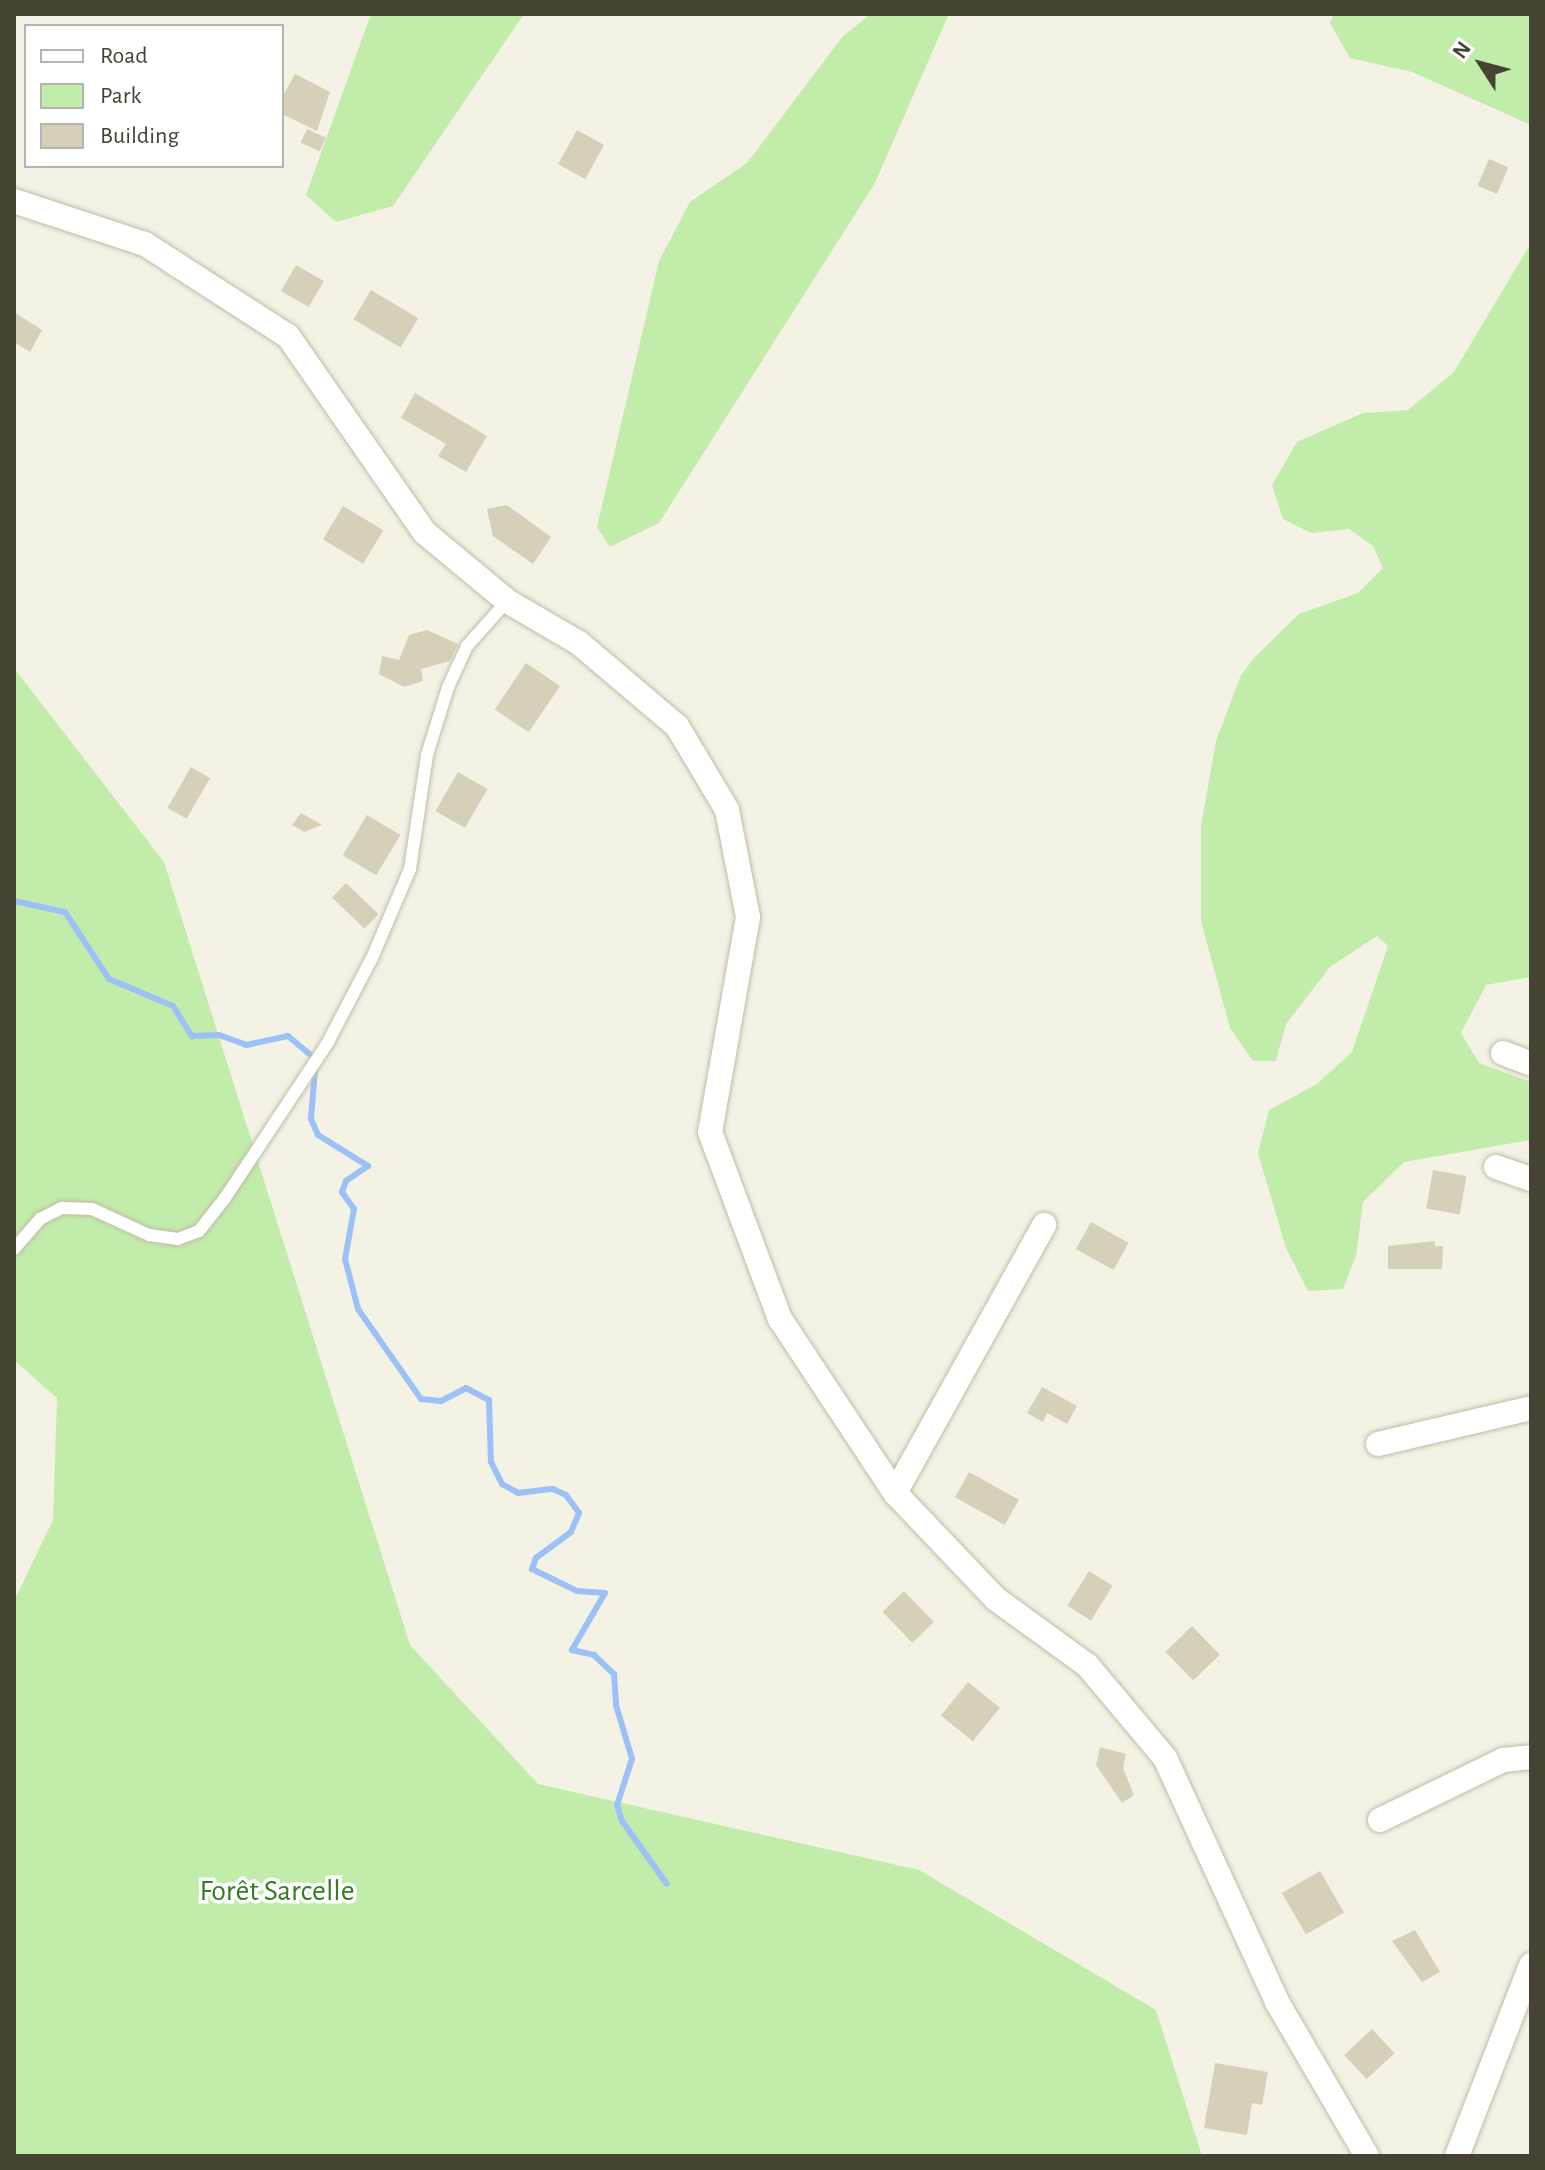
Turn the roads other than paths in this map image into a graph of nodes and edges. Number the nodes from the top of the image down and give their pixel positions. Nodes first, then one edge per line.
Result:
1 (14, 201) edge
2 (507, 601) junction
3 (1503, 1053) dead end
4 (1531, 1064) edge
5 (1496, 1167) dead end
6 (1531, 1179) edge
7 (1044, 1225) dead end
8 (14, 1249) edge
9 (1531, 1408) edge
10 (1378, 1444) dead end
11 (895, 1493) junction
12 (1531, 1757) edge
13 (1380, 1820) dead end
14 (1531, 1965) edge
15 (1367, 2156) edge
16 (1457, 2156) edge

1 - 2 street
2 - 8 lane
2 - 11 street
3 - 4 street
5 - 6 street
7 - 11 street
9 - 10 street
11 - 15 street
12 - 13 street
14 - 16 street

